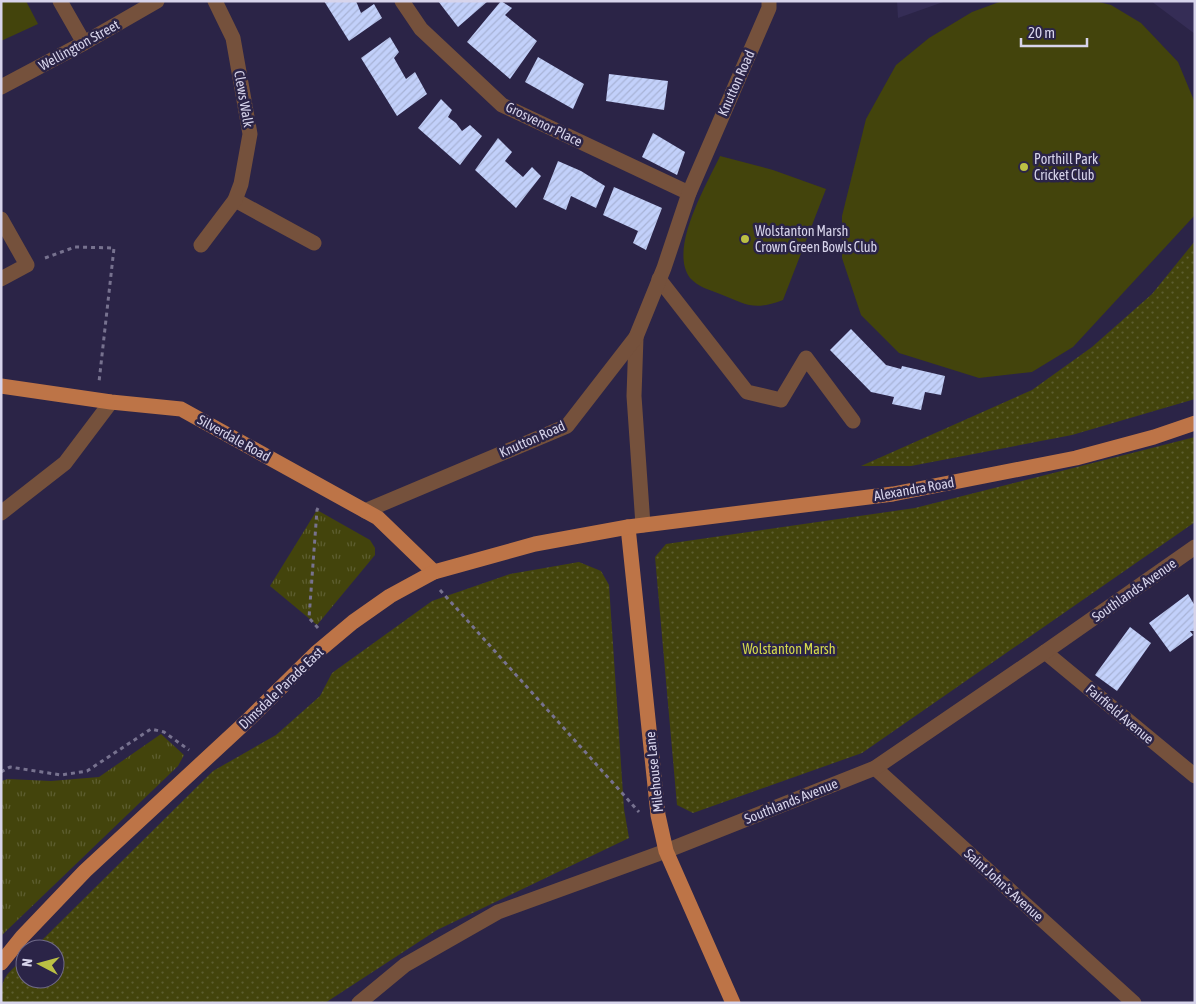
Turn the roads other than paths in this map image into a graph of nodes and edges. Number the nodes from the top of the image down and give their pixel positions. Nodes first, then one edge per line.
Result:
1 (60, 1) edge
2 (157, 1) edge
3 (215, 1) edge
4 (402, 1) edge
5 (770, 1) edge
6 (84, 44) junction
7 (1, 87) edge
8 (688, 193) junction
9 (235, 200) junction
10 (1, 219) edge
11 (314, 243) dead end
12 (201, 245) dead end
13 (661, 274) junction
14 (1, 279) edge
15 (636, 337) junction
16 (1, 386) edge
17 (104, 401) junction
18 (853, 422) dead end
19 (1195, 423) edge
20 (365, 511) junction
21 (1, 513) edge
22 (636, 526) junction
23 (1195, 547) edge
24 (431, 574) junction
25 (1045, 652) junction
26 (875, 768) junction
27 (1195, 776) edge
28 (664, 845) junction
29 (1, 963) edge
30 (359, 1003) edge
31 (734, 1003) edge
32 (1134, 1003) edge

1 - 6 street
2 - 6 street, Wellington Street
3 - 9 street, Clews Walk
4 - 8 street, Grosvenor Place
5 - 8 street, Knutton Road
6 - 7 street, Wellington Street
8 - 13 street, Knutton Road
9 - 11 street
9 - 12 street, Clews Walk
10 - 14 street
13 - 15 street, Knutton Road
13 - 18 street
15 - 20 street, Knutton Road
15 - 22 street
16 - 17 main road, Silverdale Road
17 - 20 main road, Silverdale Road
17 - 21 street
19 - 22 main road, Alexandra Road
20 - 24 main road, Silverdale Road
22 - 24 main road, Dimsdale Parade East
22 - 28 main road, Milehouse Lane
23 - 25 street, Southlands Avenue
24 - 29 main road, Dimsdale Parade East
25 - 26 street, Southlands Avenue
25 - 27 street, Fairfield Avenue
26 - 28 street, Southlands Avenue
26 - 32 street, Saint John's Avenue
28 - 30 street, Southlands Avenue
28 - 31 main road, Milehouse Lane

